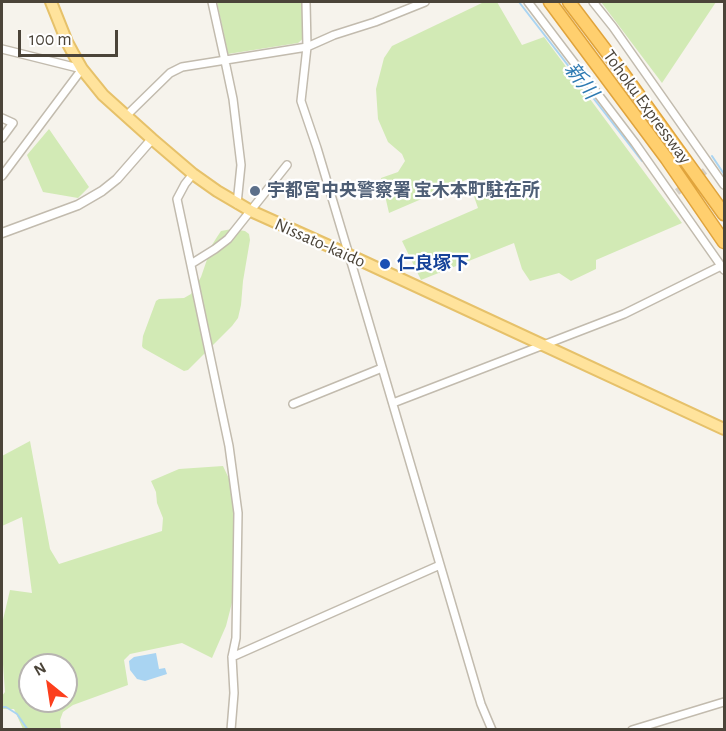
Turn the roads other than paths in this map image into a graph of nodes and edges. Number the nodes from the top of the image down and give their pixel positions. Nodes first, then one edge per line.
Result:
1 (51, 2) edge
2 (212, 2) edge
3 (306, 2) edge
4 (425, 2) edge
5 (528, 2) edge
6 (550, 2) edge
7 (569, 2) edge
8 (593, 2) edge
9 (306, 47) junction
10 (2, 49) edge
11 (225, 61) junction
12 (82, 69) junction
13 (126, 116) junction
14 (2, 118) edge
15 (2, 138) edge
16 (152, 139) junction
17 (287, 165) dead end
18 (193, 174) junction
19 (2, 176) edge
20 (724, 185) edge
21 (237, 204) junction
22 (251, 212) junction
23 (724, 214) edge
24 (2, 233) edge
25 (724, 242) edge
26 (349, 255) junction
27 (191, 264) junction
28 (723, 268) edge
29 (544, 345) junction
30 (382, 368) junction
31 (393, 403) junction
32 (293, 405) dead end
33 (724, 429) edge
34 (440, 565) junction
35 (232, 657) junction
36 (724, 702) edge
37 (231, 729) edge
38 (492, 729) edge
39 (632, 729) edge

1 - 12 main road, Nissato-kaido
2 - 11 street
3 - 9 street
4 - 9 street
5 - 28 street
6 - 25 highway, Tohoku Expressway
7 - 23 highway, Tohoku Expressway
8 - 20 street
9 - 11 street
9 - 26 street
10 - 12 street
11 - 13 street
11 - 21 street
12 - 13 main road, Nissato-kaido
12 - 19 street
13 - 16 main road, Nissato-kaido
14 - 15 street
16 - 18 main road, Nissato-kaido
16 - 24 street
17 - 22 street
18 - 21 main road, Nissato-kaido
18 - 27 street
21 - 22 main road, Nissato-kaido
22 - 26 main road, Nissato-kaido
22 - 27 street
26 - 29 main road, Nissato-kaido
26 - 30 street
27 - 35 street
28 - 29 street
29 - 31 street
29 - 33 main road, Nissato-kaido
30 - 31 street
30 - 32 street
31 - 34 street
34 - 35 street
34 - 38 street
35 - 37 street
36 - 39 street

